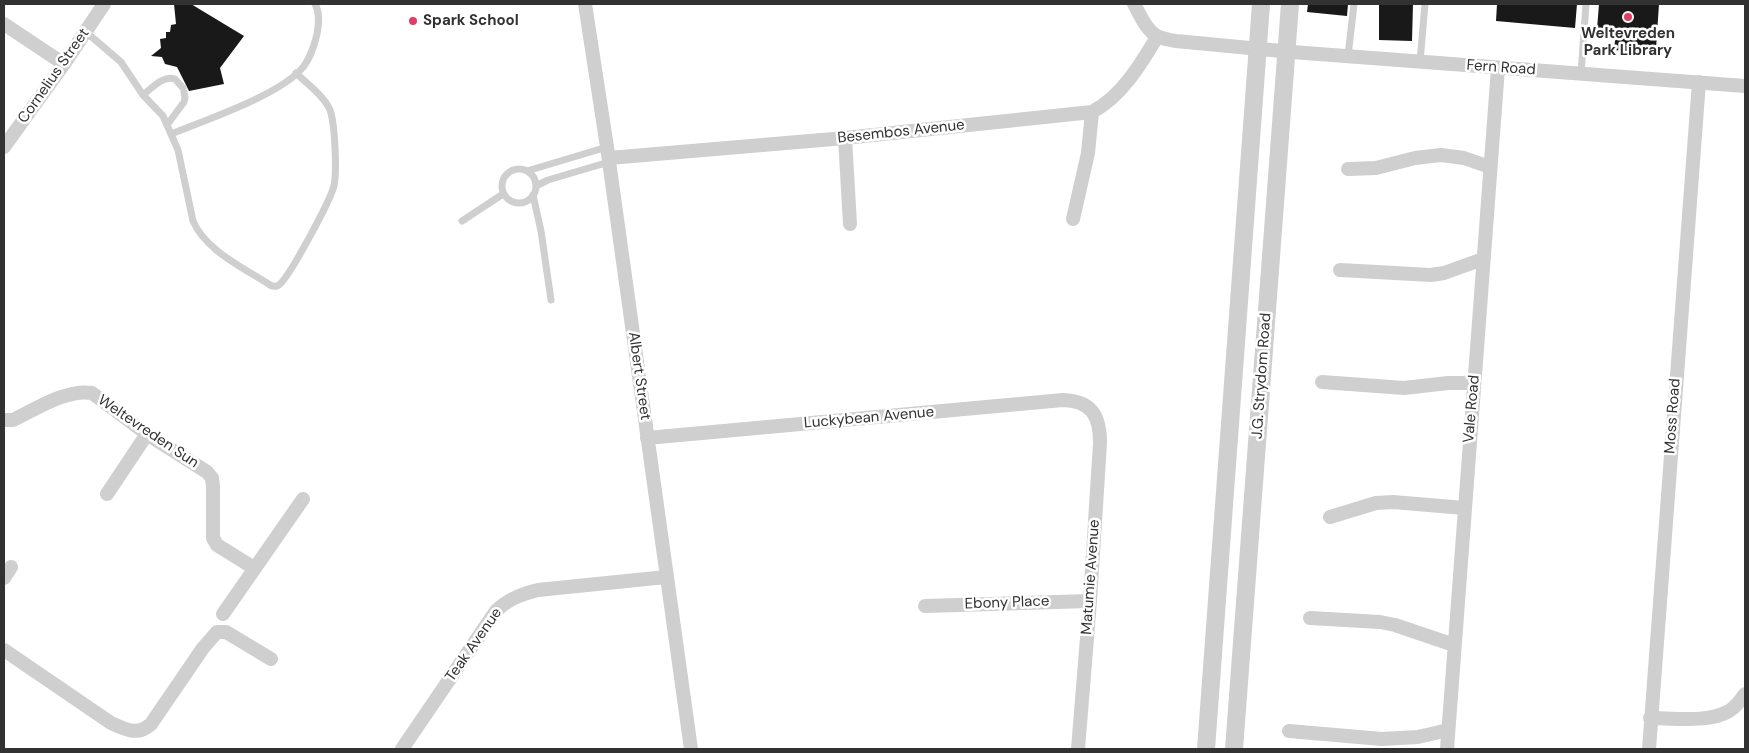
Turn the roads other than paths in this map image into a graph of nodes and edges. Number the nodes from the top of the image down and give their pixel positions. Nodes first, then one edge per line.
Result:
1 (104, 4) edge
2 (314, 4) edge
3 (586, 4) edge
4 (1134, 4) edge
5 (1261, 4) edge
6 (1290, 4) edge
7 (1354, 4) edge
8 (1425, 4) edge
9 (1586, 4) edge
10 (4, 24) edge
11 (86, 32) junction
12 (1158, 37) junction
13 (1256, 48) junction
14 (1287, 52) junction
15 (1348, 56) junction
16 (1420, 62) junction
17 (64, 64) junction
18 (1498, 68) junction
19 (296, 73) junction
20 (1582, 74) junction
21 (1699, 82) junction
22 (1745, 86) edge
23 (143, 95) junction
24 (1092, 112) junction
25 (167, 125) junction
26 (171, 134) junction
27 (845, 138) junction
28 (4, 147) edge
29 (608, 156) junction
30 (1490, 167) junction
31 (1348, 169) dead end
32 (527, 171) junction
33 (536, 186) junction
34 (503, 194) junction
35 (533, 195) junction
36 (1073, 219) dead end
37 (462, 221) dead end
38 (850, 224) dead end
39 (1484, 260) junction
40 (1340, 270) dead end
41 (551, 300) dead end
42 (1322, 382) dead end
43 (1474, 383) junction
44 (1089, 408) joint
45 (4, 420) edge
46 (147, 434) junction
47 (647, 438) junction
48 (107, 494) dead end
49 (303, 499) dead end
50 (1464, 508) junction
51 (1330, 517) dead end
52 (254, 568) junction
53 (666, 577) junction
54 (1090, 601) junction
55 (925, 606) dead end
56 (223, 614) dead end
57 (1310, 618) dead end
58 (1454, 645) junction
59 (4, 650) edge
60 (271, 659) dead end
61 (1745, 694) edge
62 (1650, 718) junction
63 (1448, 730) junction
64 (1289, 731) dead end
65 (402, 749) edge
66 (691, 749) edge
67 (1078, 749) edge
68 (1206, 749) edge
69 (1234, 749) edge
70 (1446, 749) edge
71 (1648, 749) edge

1 - 11 street, Cornelius Street
2 - 19 lane
3 - 29 street, Albert Street
4 - 12 street
5 - 13 street, J.G. Strydom Road
6 - 14 street, J.G. Strydom Road
7 - 15 lane
8 - 16 lane
9 - 20 lane
10 - 17 street
11 - 17 street, Cornelius Street
11 - 23 lane
12 - 13 street, Fern Road
12 - 24 street, Besembos Avenue
13 - 14 street, Fern Road
13 - 68 street, J.G. Strydom Road
14 - 15 street, Fern Road
14 - 69 street, J.G. Strydom Road
15 - 16 street, Fern Road
16 - 18 street, Fern Road
17 - 28 street, Cornelius Street
18 - 20 street, Fern Road
18 - 30 street, Vale Road
19 - 26 lane
19 - 26 lane
20 - 21 street, Fern Road
21 - 22 street, Fern Road
21 - 62 street, Moss Road
23 - 25 lane
23 - 25 lane
24 - 27 street, Besembos Avenue
24 - 36 street
25 - 26 lane
27 - 29 street, Besembos Avenue
27 - 38 street
29 - 32 lane
29 - 33 lane
29 - 47 street, Albert Street
30 - 31 street
30 - 39 street, Vale Road
32 - 33 lane
32 - 34 lane
33 - 35 lane
34 - 35 lane
34 - 37 lane
35 - 41 lane
39 - 40 street
39 - 43 street, Vale Road
42 - 43 street
43 - 50 street, Vale Road
44 - 47 street, Luckybean Avenue
44 - 54 street, Matumie Avenue
45 - 46 street, Weltevreden Sun
46 - 48 street
46 - 52 street, Weltevreden Sun
47 - 53 street, Albert Street
49 - 52 street
50 - 51 street
50 - 58 street, Vale Road
52 - 56 street
53 - 65 street, Teak Avenue
53 - 66 street, Albert Street
54 - 55 street, Ebony Place
54 - 67 street, Matumie Avenue
57 - 58 street
58 - 63 street, Vale Road
59 - 60 street
61 - 62 street
62 - 71 street, Moss Road
63 - 64 street
63 - 70 street, Vale Road

